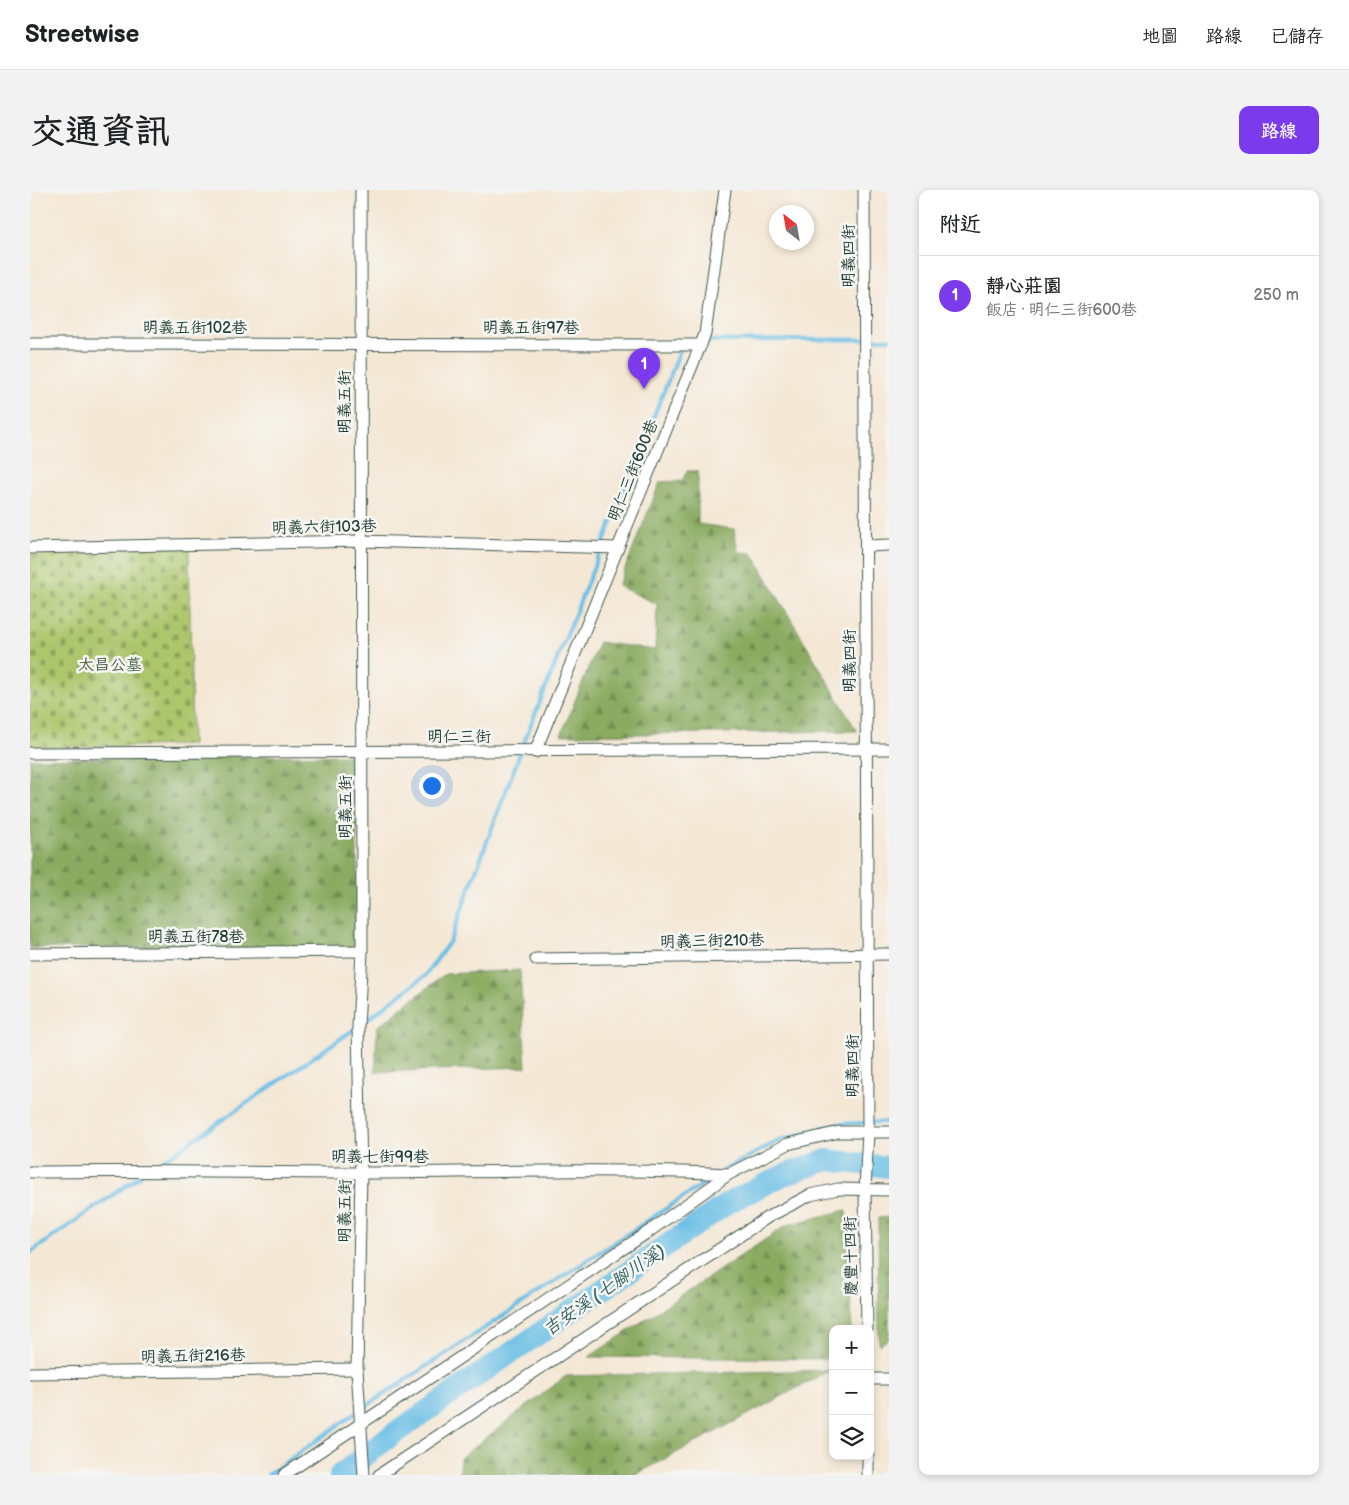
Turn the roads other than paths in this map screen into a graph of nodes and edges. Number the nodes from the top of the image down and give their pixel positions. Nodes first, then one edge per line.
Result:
1 (361, 190) edge
2 (725, 190) edge
3 (864, 190) edge
4 (360, 343) junction
5 (30, 344) edge
6 (701, 345) junction
7 (360, 542) junction
8 (889, 545) edge
9 (866, 546) junction
10 (30, 548) edge
11 (618, 548) junction
12 (866, 749) junction
13 (889, 749) edge
14 (361, 752) junction
15 (526, 752) junction
16 (30, 754) edge
17 (362, 951) junction
18 (30, 954) edge
19 (867, 954) junction
20 (889, 954) edge
21 (536, 959) dead end
22 (889, 1132) edge
23 (867, 1137) junction
24 (30, 1172) edge
25 (361, 1173) junction
26 (729, 1174) junction
27 (865, 1187) junction
28 (889, 1190) edge
29 (867, 1325) edge
30 (357, 1369) junction
31 (30, 1372) edge
32 (874, 1379) edge
33 (889, 1379) edge
34 (361, 1423) junction
35 (868, 1460) edge
36 (284, 1475) edge
37 (364, 1475) edge
38 (379, 1475) edge
39 (868, 1475) edge

1 - 4 street, 明義五街
2 - 6 street, 明仁三街600巷
3 - 9 street, 明義四街
4 - 5 street, 明義五街102巷
4 - 6 street, 明義五街97巷
4 - 7 street, 明義五街
6 - 11 street, 明仁三街600巷
7 - 10 street, 明義六街103巷
7 - 11 street, 明義六街103巷
7 - 14 street, 明義五街
8 - 9 street
9 - 12 street, 明義四街
11 - 15 street, 明仁三街600巷
12 - 13 street, 明仁三街
12 - 15 street, 明仁三街
12 - 19 street, 明義四街
14 - 15 street, 明仁三街
14 - 16 street, 明仁三街
14 - 17 street, 明義五街
17 - 18 street, 明義五街78巷
17 - 25 street, 明義五街
19 - 20 street, 明義三街210巷
19 - 21 street, 明義三街210巷
19 - 23 street, 明義四街
22 - 23 street
23 - 26 street
23 - 27 street, 明義四街
24 - 25 street, 明義七街99巷
25 - 26 street, 明義七街99巷
25 - 30 street, 明義五街
26 - 34 street
27 - 28 street
27 - 29 street, 慶豐十四街
27 - 38 street
30 - 31 street, 明義五街216巷
30 - 34 street, 明義五街
32 - 33 street
34 - 36 street
34 - 37 street, 明義五街
35 - 39 street

